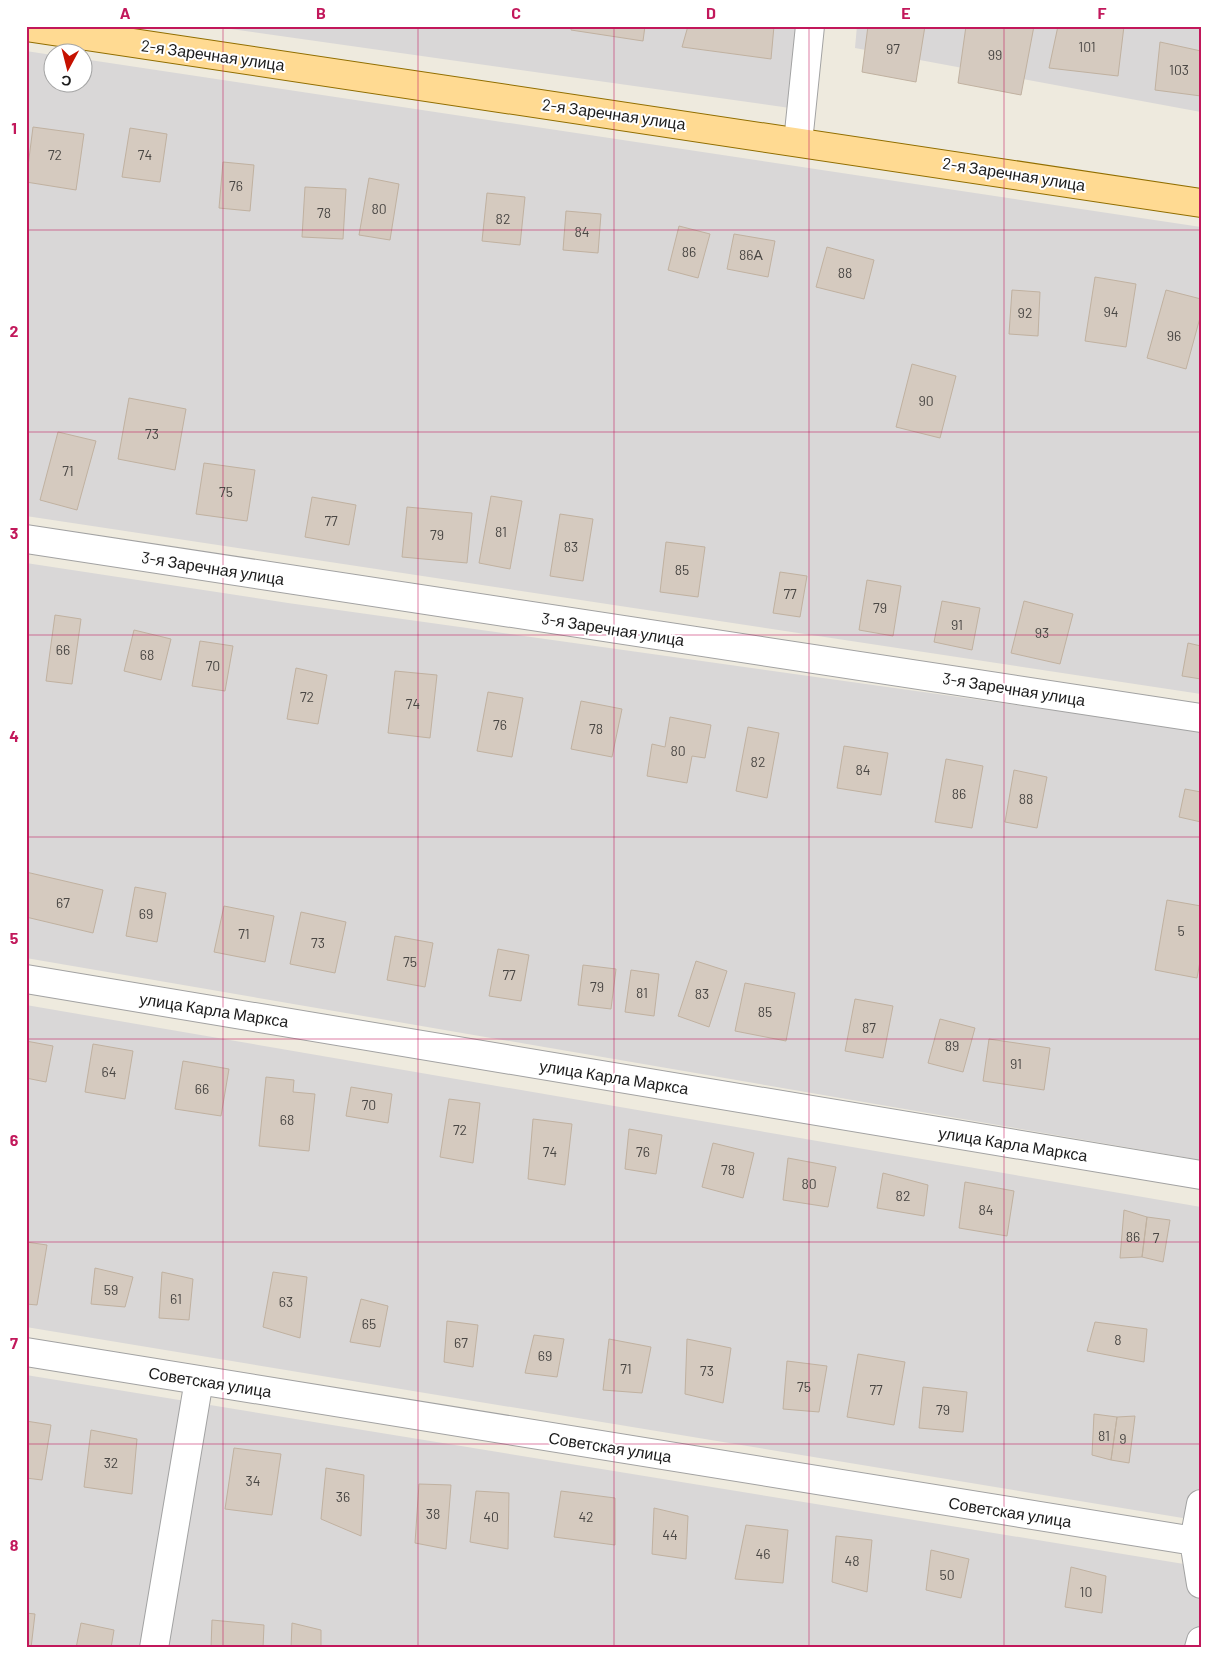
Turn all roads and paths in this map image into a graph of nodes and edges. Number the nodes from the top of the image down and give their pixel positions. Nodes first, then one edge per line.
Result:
1 (810, 26) edge
2 (26, 27) edge
3 (798, 142) junction
4 (1201, 203) edge
5 (26, 539) edge
6 (1201, 718) edge
7 (26, 979) edge
8 (1201, 1175) edge
9 (26, 1352) edge
10 (199, 1380) junction
11 (1201, 1504) edge
12 (1194, 1542) junction
13 (1201, 1584) edge
14 (1201, 1641) edge
15 (154, 1648) edge
16 (1199, 1648) edge

1 - 3 street
2 - 3 main road, 2-я Заречная улица
3 - 4 main road, 2-я Заречная улица
5 - 6 street, 3-я Заречная улица
7 - 8 street, улица Карла Маркса
9 - 10 street, Советская улица
10 - 12 street, Советская улица
10 - 15 street
11 - 12 street
12 - 13 street
14 - 16 street

